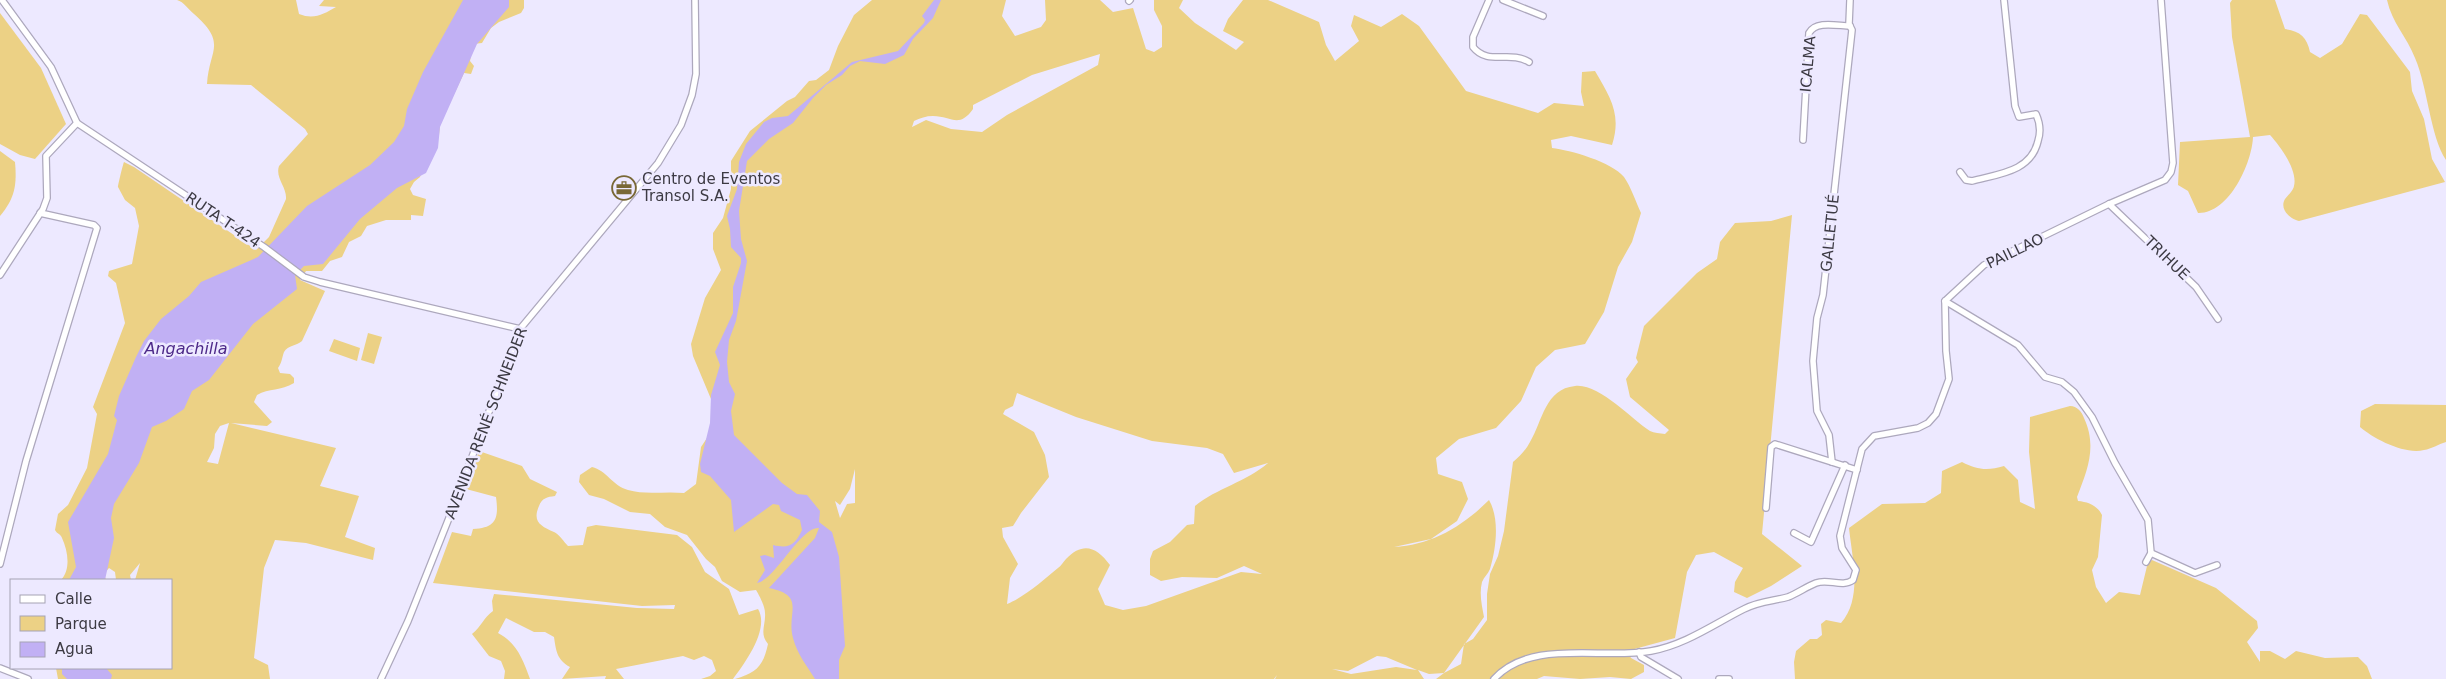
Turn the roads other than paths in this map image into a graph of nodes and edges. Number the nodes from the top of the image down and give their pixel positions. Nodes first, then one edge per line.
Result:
1 (2, 0) edge
2 (695, 0) edge
3 (1489, 0) edge
4 (1503, 0) edge
5 (1850, 0) edge
6 (2004, 0) edge
7 (2161, 0) edge
8 (1543, 16) dead end
9 (1850, 26) junction
10 (1528, 62) dead end
11 (77, 123) junction
12 (1802, 140) dead end
13 (1960, 172) dead end
14 (2109, 204) junction
15 (40, 213) junction
16 (0, 275) edge
17 (1945, 301) junction
18 (2218, 318) dead end
19 (520, 329) junction
20 (1832, 462) junction
21 (1845, 465) junction
22 (1857, 470) junction
23 (1766, 508) dead end
24 (1794, 533) dead end
25 (2151, 553) junction
26 (2146, 562) dead end
27 (0, 564) edge
28 (2217, 565) dead end
29 (1639, 652) junction
30 (0, 668) edge
31 (28, 679) edge
32 (381, 679) edge
33 (1494, 679) edge
34 (1678, 679) edge
35 (1719, 679) edge
36 (1730, 679) edge

1 - 11 street
2 - 19 street, AVENIDA RENÉ SCHNEIDER
3 - 10 street
4 - 8 street
5 - 9 street, GALLETUÉ
6 - 13 street
7 - 14 street, PAILLAO
9 - 12 street, ICALMA
9 - 20 street, GALLETUÉ
11 - 15 street
11 - 19 street, RUTA T-424
14 - 17 street, PAILLAO
14 - 18 street, TRIHUE
15 - 16 street
15 - 27 street
17 - 22 street
17 - 25 street
19 - 32 street, AVENIDA RENÉ SCHNEIDER
20 - 21 street
20 - 23 street
21 - 22 street
21 - 24 street
22 - 29 street
25 - 26 street
25 - 28 street
29 - 33 street
29 - 34 street
30 - 31 street
35 - 36 street

